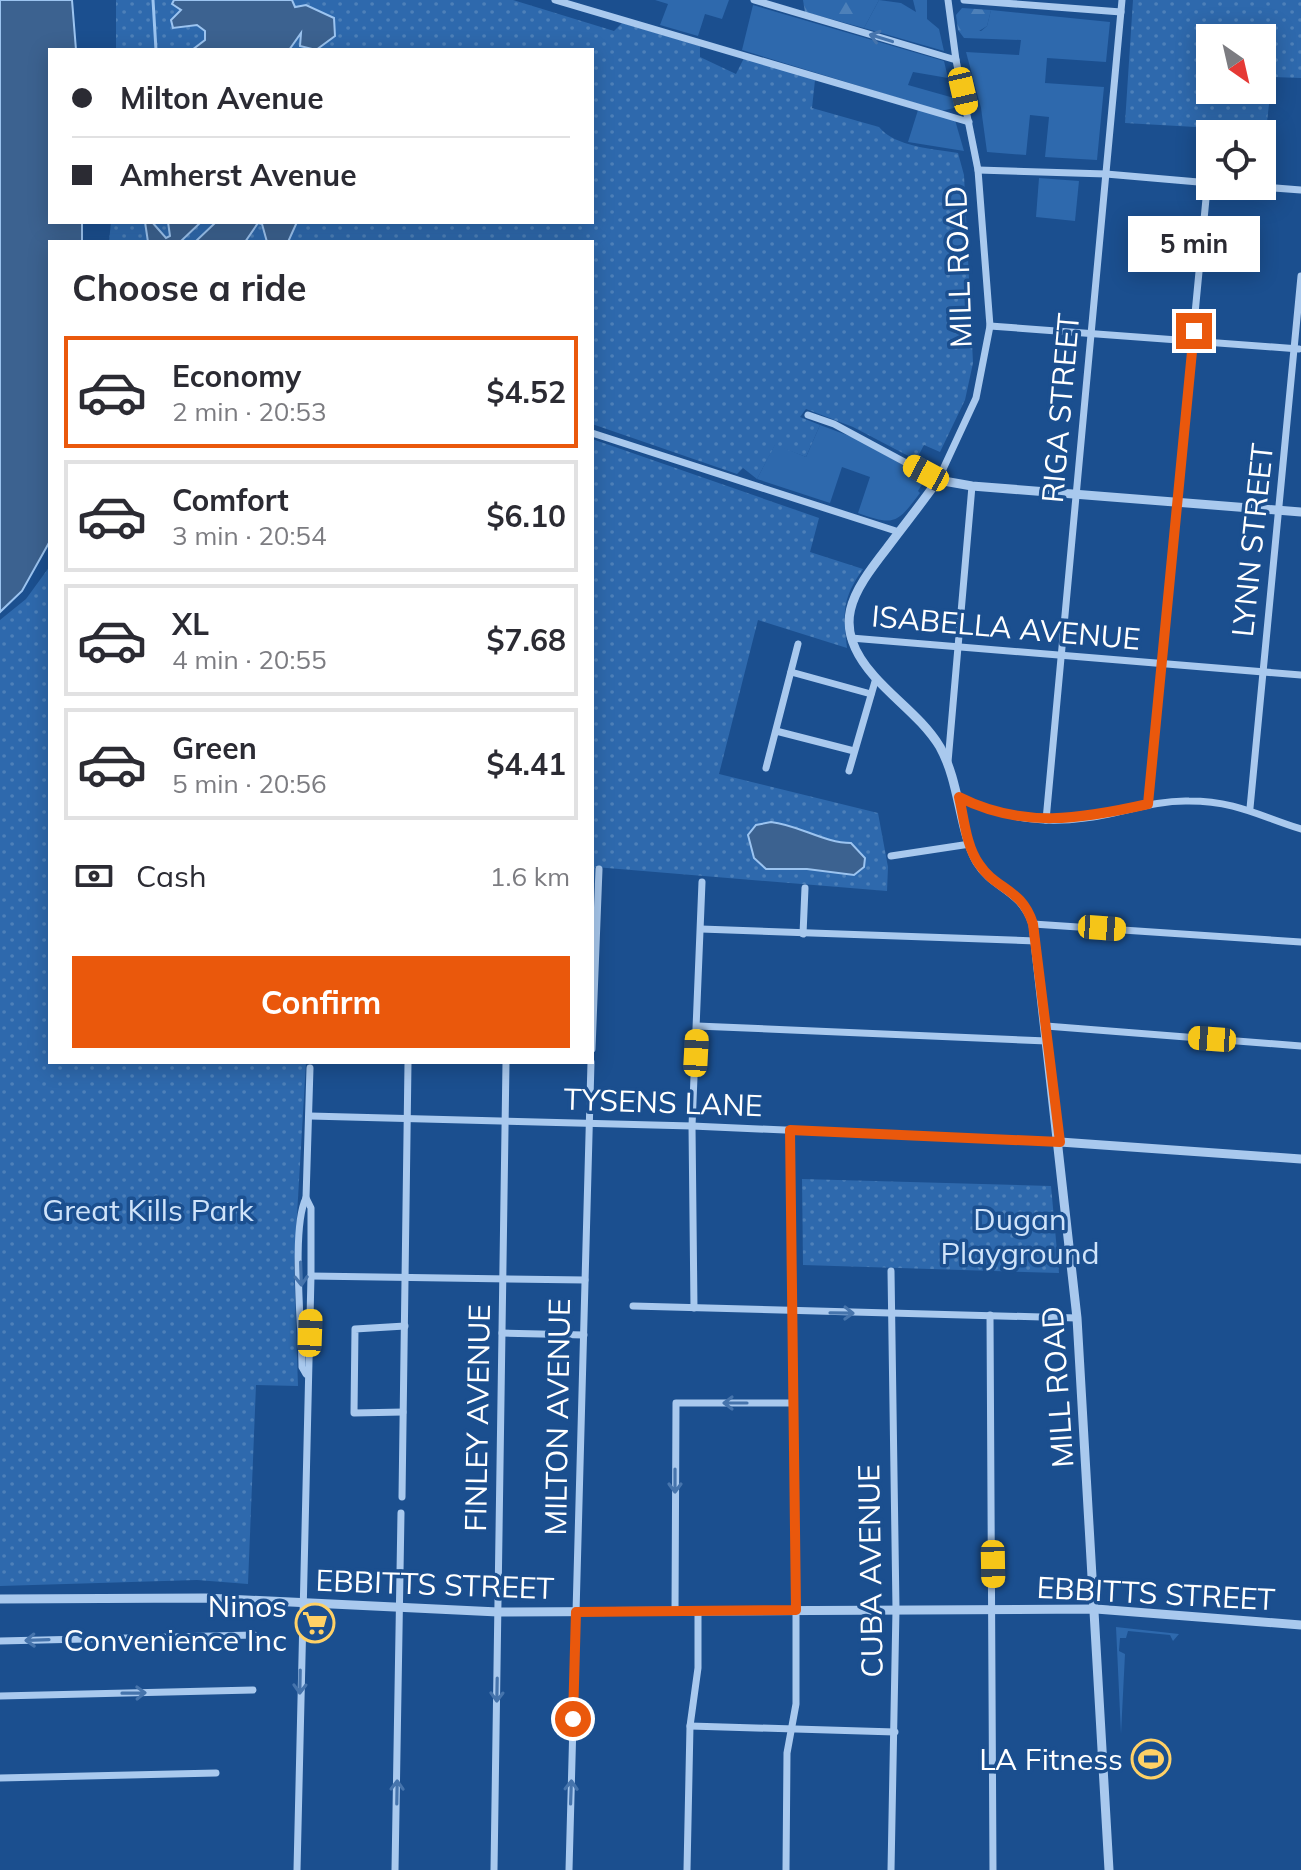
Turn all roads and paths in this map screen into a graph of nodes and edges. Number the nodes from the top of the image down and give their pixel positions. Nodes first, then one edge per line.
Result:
1 (555, 0) edge
2 (754, 0) edge
3 (948, 0) edge
4 (964, 0) edge
5 (1122, 0) edge
6 (569, 2) edge
7 (1022, 2) edge
8 (1121, 12) junction
9 (956, 60) junction
10 (969, 122) junction
11 (978, 170) junction
12 (1106, 174) junction
13 (1196, 182) edge
14 (1276, 188) edge
15 (1301, 190) edge
16 (1207, 200) edge
17 (1301, 276) edge
18 (990, 326) junction
19 (1090, 332) junction
20 (1193, 341) junction
21 (1299, 349) edge
22 (808, 415) dead end
23 (594, 434) edge
24 (938, 480) junction
25 (972, 486) junction
26 (1077, 494) junction
27 (1178, 502) junction
28 (1279, 510) junction
29 (1301, 512) edge
30 (899, 532) junction
31 (851, 638) junction
32 (798, 644) dead end
33 (959, 647) junction
34 (1062, 657) junction
35 (1162, 664) junction
36 (791, 672) junction
37 (1262, 672) junction
38 (1301, 675) edge
39 (876, 678) junction
40 (871, 694) junction
41 (776, 731) junction
42 (854, 751) junction
43 (948, 764) junction
44 (766, 768) dead end
45 (849, 771) dead end
46 (959, 797) junction
47 (1148, 804) junction
48 (1250, 808) junction
49 (1046, 820) junction
50 (1301, 829) edge
51 (970, 844) junction
52 (891, 856) dead end
53 (599, 869) dead end
54 (702, 882) dead end
55 (805, 888) dead end
56 (1033, 924) junction
57 (701, 929) junction
58 (803, 934) junction
59 (1036, 941) junction
60 (1301, 942) edge
61 (594, 998) edge
62 (697, 1026) junction
63 (1046, 1026) junction
64 (1047, 1041) junction
65 (1301, 1046) edge
66 (408, 1064) edge
67 (506, 1064) edge
68 (591, 1064) edge
69 (310, 1068) dead end
70 (310, 1116) junction
71 (407, 1119) junction
72 (505, 1120) junction
73 (589, 1123) junction
74 (692, 1126) junction
75 (790, 1130) junction
76 (1060, 1142) junction
77 (1301, 1159) edge
78 (306, 1198) junction
79 (891, 1271) dead end
80 (311, 1276) junction
81 (405, 1277) junction
82 (503, 1279) junction
83 (585, 1280) junction
84 (633, 1306) dead end
85 (694, 1308) junction
86 (794, 1312) junction
87 (891, 1314) junction
88 (990, 1315) junction
89 (1077, 1318) junction
90 (405, 1326) junction
91 (502, 1333) junction
92 (584, 1335) junction
93 (306, 1374) junction
94 (794, 1403) junction
95 (403, 1412) junction
96 (402, 1497) dead end
97 (401, 1513) dead end
98 (0, 1599) edge
99 (302, 1604) junction
100 (896, 1609) junction
101 (993, 1609) junction
102 (1096, 1609) junction
103 (400, 1610) junction
104 (796, 1610) junction
105 (498, 1612) junction
106 (576, 1612) junction
107 (675, 1612) junction
108 (698, 1612) junction
109 (1301, 1625) edge
110 (254, 1635) dead end
111 (0, 1641) edge
112 (253, 1690) dead end
113 (0, 1696) edge
114 (690, 1726) junction
115 (791, 1729) junction
116 (895, 1732) junction
117 (216, 1773) dead end
118 (0, 1778) edge
119 (297, 1870) edge
120 (395, 1870) edge
121 (494, 1870) edge
122 (569, 1870) edge
123 (687, 1870) edge
124 (786, 1870) edge
125 (891, 1870) edge
126 (993, 1870) edge
127 (1109, 1870) edge

1 - 6 street
9 -> 2 street
3 - 9 street, MILL ROAD
4 - 7 street
5 - 8 street, RIGA STREET
6 - 10 street
7 - 8 street
8 - 12 street, RIGA STREET
9 - 10 street, MILL ROAD
10 - 11 street, MILL ROAD
11 - 12 street
11 - 18 street, MILL ROAD
12 - 13 street
12 - 19 street, RIGA STREET
14 - 15 street
16 - 20 street
17 - 21 street, LYNN STREET
18 - 19 street
18 - 24 street, MILL ROAD
19 - 20 street
19 - 26 street, RIGA STREET
20 - 21 street
20 - 27 street
21 - 28 street, LYNN STREET
22 - 24 street
23 - 30 street
24 - 25 street
24 - 30 street, MILL ROAD
25 - 26 street
25 - 33 street
26 - 27 street
26 - 34 street, RIGA STREET
27 - 28 street
27 - 35 street
28 - 29 street
28 - 37 street, LYNN STREET
30 - 31 street, MILL ROAD
31 - 33 street, ISABELLA AVENUE
31 - 39 street, MILL ROAD
32 - 36 street
33 - 34 street, ISABELLA AVENUE
33 - 43 street
34 - 35 street, ISABELLA AVENUE
34 - 49 street, RIGA STREET
35 - 37 street, ISABELLA AVENUE
35 - 47 street
36 - 40 street
36 - 41 street
37 - 38 street, ISABELLA AVENUE
37 - 48 street, LYNN STREET
39 - 40 street
39 - 43 street, MILL ROAD
40 - 42 street
41 - 42 street
41 - 44 street
42 - 45 street
43 - 46 street, MILL ROAD
46 - 49 street
46 - 51 street, MILL ROAD
47 - 48 street
47 - 49 street
48 - 50 street
51 - 52 street
51 - 56 street, MILL ROAD
53 - 61 street
54 - 57 street
55 - 58 street
56 - 59 street, MILL ROAD
56 - 60 street
57 - 58 street
57 - 62 street
58 - 59 street
59 - 63 street, MILL ROAD
62 - 64 street
62 - 74 street
63 - 64 street, MILL ROAD
63 - 65 street
64 - 76 street, MILL ROAD
66 - 71 street
67 - 72 street, FINLEY AVENUE
68 - 73 street, MILTON AVENUE
69 - 70 street
70 - 71 street, TYSENS LANE
70 - 78 street
71 - 72 street, TYSENS LANE
71 - 81 street
72 - 73 street, TYSENS LANE
72 - 82 street, FINLEY AVENUE
73 - 74 street, TYSENS LANE
73 - 83 street, MILTON AVENUE
74 - 75 street, TYSENS LANE
74 - 85 street
75 - 76 street, TYSENS LANE
75 - 86 street
76 - 77 street, TYSENS LANE
76 - 89 street, MILL ROAD
78 - 80 street
78 -> 93 street
79 - 87 street, CUBA AVENUE
80 - 81 street
80 - 93 street
81 - 82 street
81 - 90 street
82 - 83 street
82 - 91 street, FINLEY AVENUE
83 - 92 street, MILTON AVENUE
84 - 85 street
85 - 86 street
86 -> 87 street
86 - 94 street
87 - 88 street
87 - 100 street, CUBA AVENUE
88 - 89 street
88 - 101 street
89 - 102 street, MILL ROAD
90 - 95 street
90 - 95 street
91 - 92 street
91 - 105 street, FINLEY AVENUE
92 - 106 street, MILTON AVENUE
93 - 99 street
94 - 104 street
94 -> 107 street
95 - 96 street
97 - 103 street
98 - 99 street, EBBITTS STREET
99 - 103 street, EBBITTS STREET
99 -> 119 street
100 - 101 street, EBBITTS STREET
100 - 104 street, EBBITTS STREET
100 - 116 street, CUBA AVENUE
101 - 102 street, EBBITTS STREET
101 - 126 street
102 - 109 street, EBBITTS STREET
102 - 127 street, MILL ROAD
103 - 105 street, EBBITTS STREET
120 -> 103 street
104 - 108 street, EBBITTS STREET
104 - 115 street
105 - 106 street, EBBITTS STREET
105 -> 121 street, FINLEY AVENUE
106 - 107 street, EBBITTS STREET
122 -> 106 street, MILTON AVENUE
107 - 108 street, EBBITTS STREET
108 - 114 street
110 -> 111 street
113 -> 112 street
114 - 115 street
114 - 123 street
115 - 116 street
115 - 124 street
116 - 125 street, CUBA AVENUE
117 - 118 street

